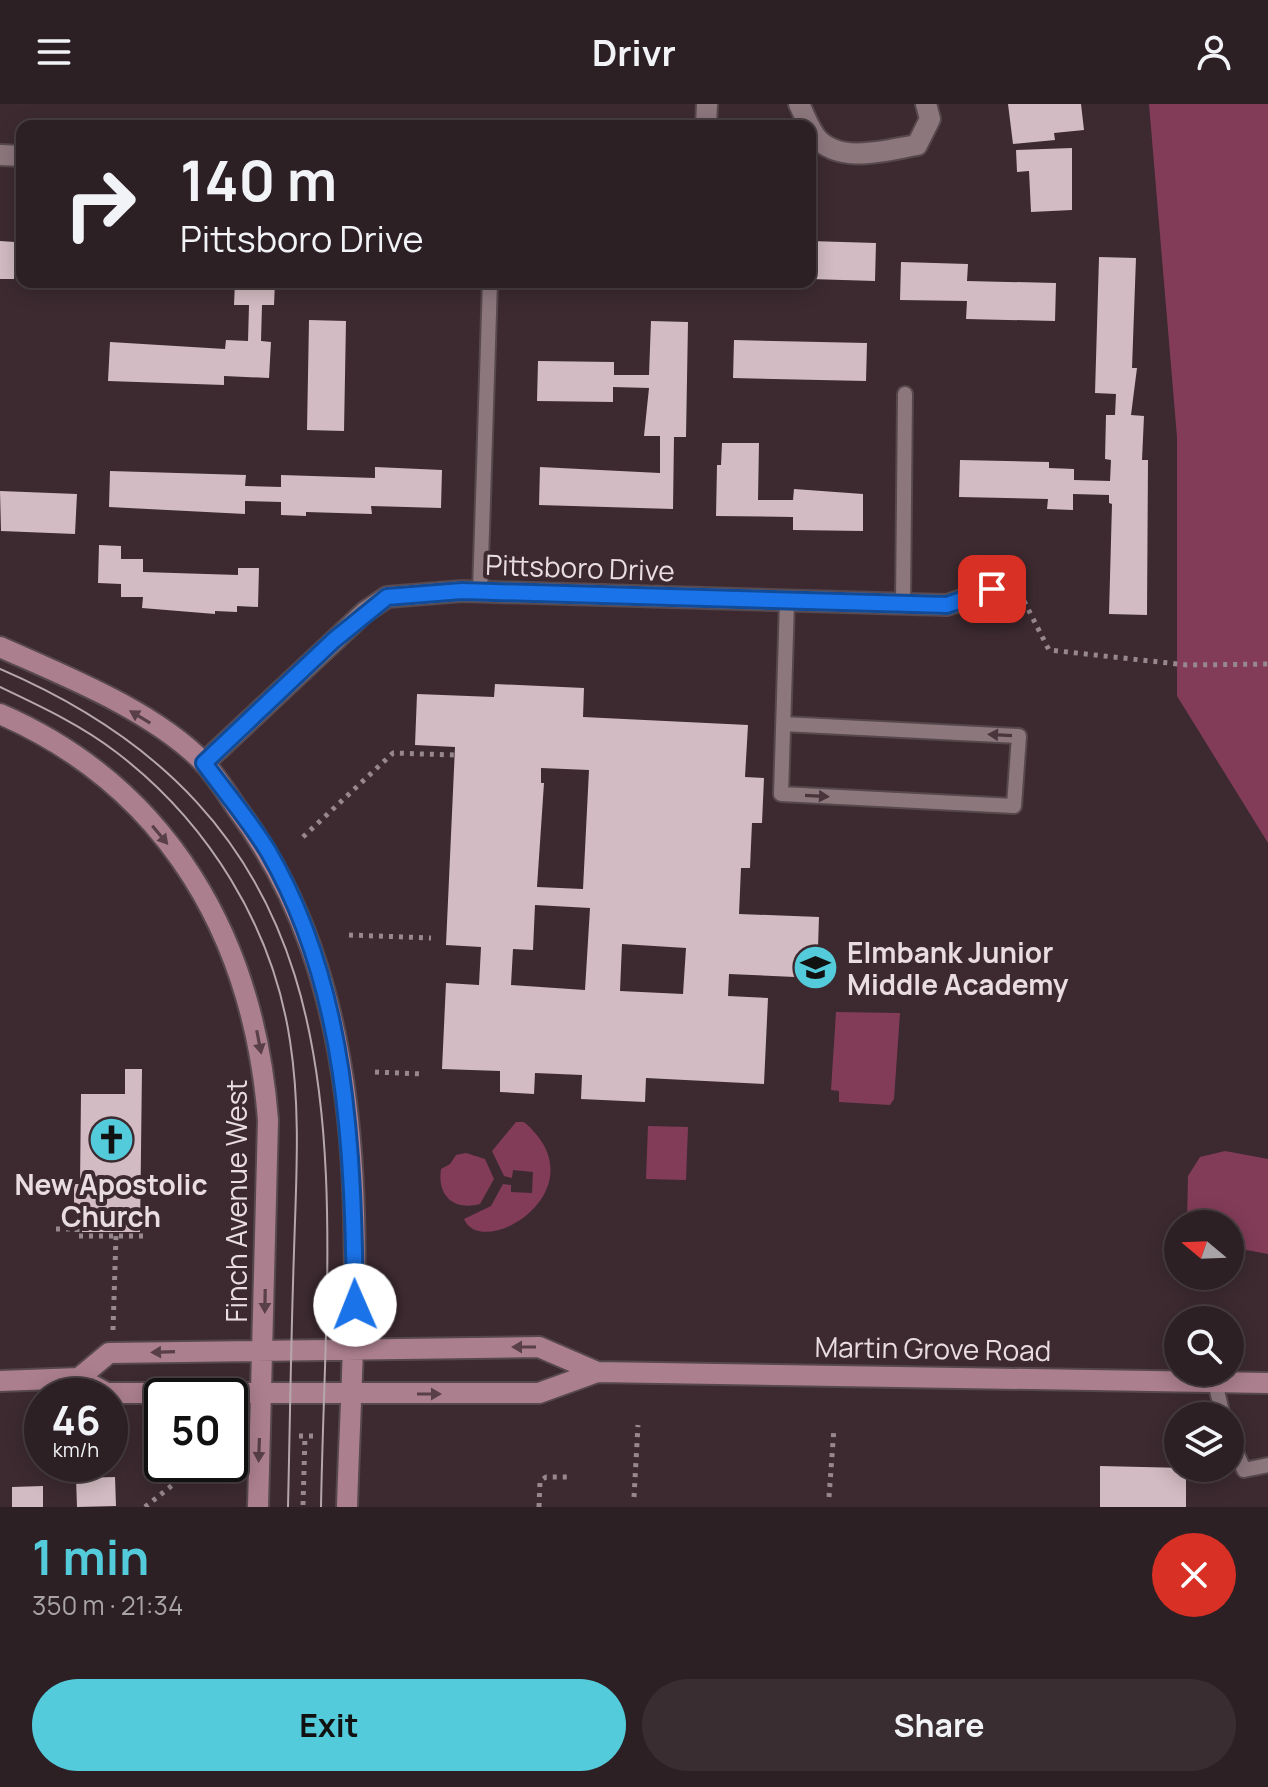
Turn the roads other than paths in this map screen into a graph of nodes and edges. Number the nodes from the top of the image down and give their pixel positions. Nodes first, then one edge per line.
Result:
1 (926, 104) edge
2 (816, 136) edge
3 (490, 288) edge
4 (905, 394) dead end
5 (1014, 582) road end
6 (480, 592) junction
7 (787, 601) junction
8 (903, 604) junction
9 (0, 647) edge
10 (0, 714) edge
11 (783, 724) junction
12 (204, 763) junction
13 (353, 1347) junction
14 (264, 1348) junction
15 (597, 1372) junction
16 (79, 1378) edge
17 (24, 1380) edge
18 (0, 1381) edge
19 (1164, 1381) edge
20 (1244, 1383) edge
21 (1268, 1383) edge
22 (128, 1393) edge
23 (263, 1394) junction
24 (351, 1395) junction
25 (1268, 1465) edge
26 (1244, 1470) edge
27 (258, 1507) edge
28 (347, 1507) edge

1 - 2 street
3 - 6 lane
4 - 8 lane
5 - 8 street, Pittsboro Drive
6 - 7 street, Pittsboro Drive
6 - 12 street, Pittsboro Drive
7 - 8 street, Pittsboro Drive
7 - 11 lane
12 -> 9 main road
10 -> 14 main road, Finch Avenue West
11 -> 11 lane
12 - 13 main road
13 - 14 main road, Martin Grove Road
15 -> 13 main road, Martin Grove Road
13 - 24 main road
14 -> 16 main road, Martin Grove Road
14 - 23 main road, Finch Avenue West
15 - 19 main road, Martin Grove Road
24 -> 15 main road, Martin Grove Road
17 - 18 main road, Martin Grove Road
20 - 21 main road, Martin Grove Road
22 - 23 main road, Martin Grove Road
23 - 24 main road, Martin Grove Road
23 -> 27 main road, Finch Avenue West
24 - 28 main road
25 - 26 lane

